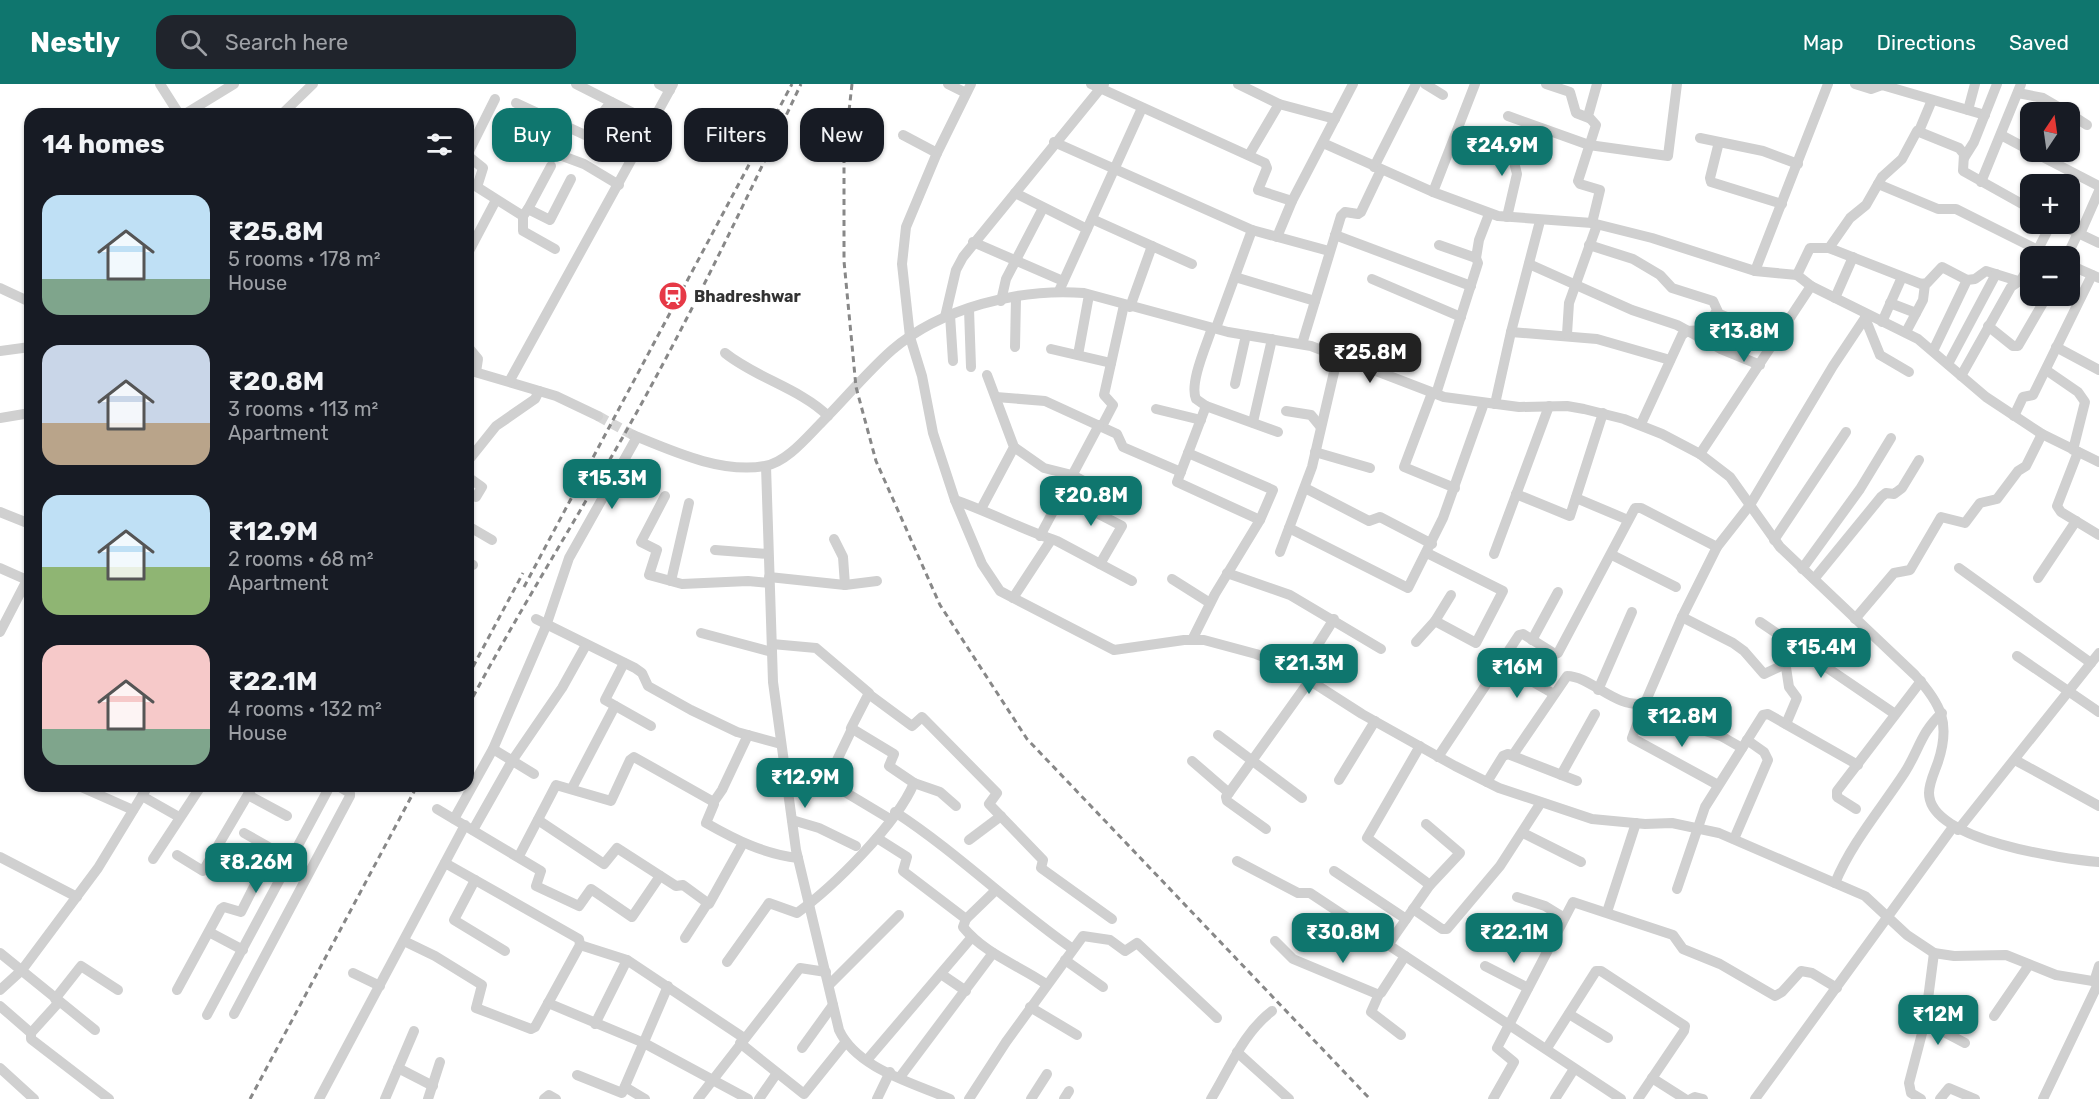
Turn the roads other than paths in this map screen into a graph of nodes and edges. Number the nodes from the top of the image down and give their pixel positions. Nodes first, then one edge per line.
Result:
1 (160, 84) edge
2 (234, 84) edge
3 (313, 84) edge
4 (576, 84) edge
5 (659, 84) edge
6 (948, 84) edge
7 (1238, 84) edge
8 (1353, 84) edge
9 (1416, 84) edge
10 (1425, 84) edge
11 (1475, 84) edge
12 (1546, 84) edge
13 (1597, 84) edge
14 (1677, 84) edge
15 (1828, 84) edge
16 (1856, 84) edge
17 (1975, 84) edge
18 (1997, 84) edge
19 (1098, 86) edge
20 (671, 87) edge
21 (2019, 88) edge
22 (968, 89) edge
23 (1443, 95) dead end
24 (495, 99) dead end
25 (1932, 100) junction
26 (611, 102) junction
27 (2050, 102) edge
28 (516, 103) dead end
29 (1279, 104) junction
30 (175, 108) edge
31 (195, 108) edge
32 (288, 108) edge
33 (623, 108) edge
34 (660, 108) edge
35 (1142, 108) junction
36 (1968, 110) junction
37 (1985, 115) junction
38 (1508, 116) dead end
39 (1589, 118) junction
40 (1335, 119) junction
41 (2080, 120) edge
42 (2087, 124) dead end
43 (1919, 131) junction
44 (903, 135) dead end
45 (2001, 135) junction
46 (1700, 138) dead end
47 (474, 142) edge
48 (1054, 142) junction
49 (1719, 142) junction
50 (1323, 143) junction
51 (1589, 145) junction
52 (2020, 145) edge
53 (1520, 147) dead end
54 (937, 153) junction
55 (1249, 155) junction
56 (1964, 158) junction
57 (474, 160) edge
58 (572, 160) edge
59 (632, 162) edge
60 (2053, 162) edge
61 (1798, 164) junction
62 (551, 166) dead end
63 (1377, 169) junction
64 (1113, 170) junction
65 (571, 179) dead end
66 (1981, 182) junction
67 (1878, 184) junction
68 (619, 185) junction
69 (2099, 186) edge
70 (2099, 191) edge
71 (1433, 192) junction
72 (1015, 193) junction
73 (496, 200) junction
74 (1292, 201) junction
75 (2020, 203) edge
76 (1782, 204) junction
77 (1043, 208) junction
78 (526, 212) junction
79 (1489, 214) junction
80 (1507, 217) junction
81 (1540, 221) junction
82 (1089, 224) junction
83 (1594, 224) junction
84 (1252, 230) junction
85 (474, 231) edge
86 (2080, 231) edge
87 (2080, 234) edge
88 (1335, 235) junction
89 (1277, 237) junction
90 (973, 242) junction
91 (2099, 243) edge
92 (1439, 245) dead end
93 (1590, 245) junction
94 (1152, 246) junction
95 (2022, 246) edge
96 (1829, 248) junction
97 (555, 249) dead end
98 (1329, 251) junction
99 (1853, 257) junction
100 (1476, 258) junction
101 (1016, 261) junction
102 (1192, 264) dead end
103 (1529, 264) junction
104 (2080, 269) edge
105 (1755, 271) junction
106 (1797, 274) junction
107 (1996, 274) junction
108 (2095, 276) edge
109 (1235, 277) junction
110 (1902, 277) junction
111 (1372, 279) dead end
112 (2020, 279) edge
113 (1967, 280) junction
114 (2018, 282) junction
115 (1925, 284) junction
116 (1574, 285) junction
117 (1061, 286) junction
118 (1471, 286) junction
119 (1811, 286) junction
120 (0, 288) edge
121 (1089, 295) junction
122 (1016, 298) junction
123 (1835, 298) junction
124 (24, 299) edge
125 (1001, 301) junction
126 (1315, 302) junction
127 (1890, 303) junction
128 (1127, 306) junction
129 (2042, 306) edge
130 (969, 309) junction
131 (1716, 312) junction
132 (1916, 313) junction
133 (948, 316) junction
134 (1866, 316) junction
135 (1461, 317) junction
136 (1882, 322) junction
137 (1988, 326) junction
138 (1214, 328) junction
139 (1687, 331) junction
140 (1510, 332) junction
141 (1906, 332) junction
142 (1567, 334) junction
143 (1246, 335) junction
144 (910, 337) junction
145 (1778, 337) junction
146 (1272, 339) junction
147 (1302, 344) junction
148 (1015, 347) dead end
149 (2056, 347) junction
150 (24, 348) edge
151 (1051, 349) dead end
152 (0, 351) edge
153 (1933, 351) junction
154 (474, 354) edge
155 (725, 354) dead end
156 (1078, 355) junction
157 (1338, 355) junction
158 (1670, 360) junction
159 (953, 361) dead end
160 (1111, 363) junction
161 (1948, 364) junction
162 (1760, 365) junction
163 (474, 367) edge
164 (970, 367) dead end
165 (2046, 370) junction
166 (2099, 370) edge
167 (474, 371) edge
168 (1909, 372) dead end
169 (987, 375) dead end
170 (1961, 376) junction
171 (510, 380) junction
172 (1235, 384) dead end
173 (539, 391) junction
174 (1434, 393) junction
175 (996, 397) junction
176 (1489, 404) junction
177 (1206, 406) junction
178 (1549, 406) junction
179 (1156, 409) dead end
180 (1286, 411) dead end
181 (1602, 413) junction
182 (24, 414) edge
183 (598, 416) tunnel mouth
184 (828, 416) junction
185 (2014, 416) junction
186 (0, 418) edge
187 (1201, 420) junction
188 (1254, 423) junction
189 (1641, 424) junction
190 (1101, 426) junction
191 (1320, 426) junction
192 (1278, 432) dead end
193 (1846, 432) dead end
194 (2042, 434) junction
195 (1891, 438) dead end
196 (1014, 447) junction
197 (2075, 451) junction
198 (1315, 452) junction
199 (1188, 453) junction
200 (474, 454) edge
201 (1700, 454) junction
202 (1919, 460) dead end
203 (2099, 462) edge
204 (766, 466) junction
205 (1370, 468) dead end
206 (1181, 472) junction
207 (1072, 475) junction
208 (474, 482) edge
209 (1305, 488) junction
210 (1455, 488) junction
211 (1516, 494) junction
212 (1062, 495) junction
213 (665, 496) dead end
214 (476, 497) dead end
215 (1576, 498) junction
216 (955, 500) junction
217 (1122, 501) dead end
218 (689, 503) dead end
219 (1750, 505) junction
220 (981, 509) junction
221 (0, 512) edge
222 (1260, 520) junction
223 (1628, 520) junction
224 (2076, 521) junction
225 (24, 522) edge
226 (1288, 528) junction
227 (474, 530) edge
228 (2099, 535) edge
229 (1040, 536) junction
230 (834, 539) dead end
231 (492, 540) dead end
232 (1051, 540) junction
233 (1774, 540) junction
234 (1717, 547) junction
235 (1429, 548) junction
236 (715, 550) dead end
237 (1280, 552) dead end
238 (768, 554) junction
239 (1494, 554) dead end
240 (1612, 555) junction
241 (1100, 564) junction
242 (0, 568) edge
243 (1959, 568) dead end
244 (1802, 569) junction
245 (1227, 573) junction
246 (2038, 578) dead end
247 (24, 579) edge
248 (1172, 579) dead end
249 (1814, 579) junction
250 (769, 580) junction
251 (877, 581) dead end
252 (1132, 581) dead end
253 (671, 582) junction
254 (844, 585) junction
255 (24, 586) edge
256 (1676, 587) dead end
257 (1558, 592) dead end
258 (1451, 595) dead end
259 (1013, 598) junction
260 (1210, 603) junction
261 (1632, 612) dead end
262 (1682, 616) junction
263 (536, 619) dead end
264 (1334, 619) junction
265 (1855, 619) junction
266 (1436, 621) junction
267 (1760, 622) dead end
268 (546, 626) junction
269 (0, 632) edge
270 (701, 633) dead end
271 (1192, 640) junction
272 (1532, 640) junction
273 (1416, 642) dead end
274 (586, 645) junction
275 (1799, 647) junction
276 (772, 648) junction
277 (1381, 649) dead end
278 (2099, 653) edge
279 (2017, 656) dead end
280 (1785, 661) junction
281 (624, 663) junction
282 (2091, 663) junction
283 (1495, 671) junction
284 (1300, 673) junction
285 (1310, 680) junction
286 (1921, 681) junction
287 (1598, 690) junction
288 (2069, 692) junction
289 (1554, 694) junction
290 (870, 695) junction
291 (1645, 703) junction
292 (615, 706) junction
293 (2099, 712) edge
294 (1942, 713) junction
295 (1595, 714) dead end
296 (1895, 714) junction
297 (1376, 721) junction
298 (1786, 724) junction
299 (651, 726) dead end
300 (1693, 727) dead end
301 (852, 729) junction
302 (748, 735) junction
303 (1218, 735) dead end
304 (782, 744) junction
305 (1744, 744) junction
306 (1420, 746) junction
307 (493, 750) junction
308 (1513, 755) junction
309 (1438, 757) junction
310 (2015, 759) junction
311 (512, 761) junction
312 (1192, 761) dead end
313 (1251, 761) junction
314 (1858, 765) junction
315 (534, 774) dead end
316 (814, 774) dead end
317 (1562, 775) junction
318 (1339, 780) dead end
319 (827, 781) junction
320 (1577, 781) dead end
321 (1488, 782) junction
322 (915, 783) junction
323 (474, 784) edge
324 (1718, 785) junction
325 (572, 788) junction
326 (92, 792) edge
327 (144, 792) edge
328 (146, 792) edge
329 (197, 792) edge
330 (247, 792) edge
331 (251, 792) edge
332 (327, 792) edge
333 (348, 792) edge
334 (469, 792) edge
335 (1229, 793) junction
336 (1302, 798) dead end
337 (714, 803) junction
338 (1540, 804) junction
339 (956, 806) dead end
340 (2099, 806) edge
341 (437, 809) dead end
342 (1856, 809) dead end
343 (133, 810) junction
344 (287, 816) dead end
345 (893, 816) junction
346 (1001, 816) junction
347 (179, 817) junction
348 (454, 819) junction
349 (538, 820) junction
350 (792, 820) junction
351 (1636, 823) junction
352 (1426, 824) dead end
353 (469, 827) junction
354 (1697, 827) junction
355 (1955, 828) junction
356 (1266, 829) dead end
357 (244, 833) dead end
358 (1523, 833) junction
359 (877, 838) junction
360 (1734, 839) junction
361 (969, 840) dead end
362 (743, 843) junction
363 (856, 846) dead end
364 (274, 850) junction
365 (177, 855) dead end
366 (519, 856) junction
367 (0, 857) edge
368 (291, 858) junction
369 (798, 858) junction
370 (153, 859) dead end
371 (1238, 861) dead end
372 (1581, 862) dead end
373 (2099, 862) edge
374 (445, 863) junction
375 (1334, 871) dead end
376 (660, 876) junction
377 (475, 880) junction
378 (1835, 883) junction
379 (1430, 885) junction
380 (1677, 889) dead end
381 (996, 890) junction
382 (76, 897) junction
383 (1517, 897) dead end
384 (707, 904) junction
385 (810, 904) junction
386 (1607, 912) junction
387 (1409, 914) junction
388 (899, 915) dead end
389 (1888, 915) junction
390 (1563, 917) junction
391 (966, 919) junction
392 (1112, 919) dead end
393 (209, 933) junction
394 (972, 937) junction
395 (685, 938) dead end
396 (404, 941) junction
397 (1275, 941) dead end
398 (580, 945) junction
399 (1388, 945) junction
400 (1073, 949) junction
401 (243, 950) junction
402 (506, 951) dead end
403 (0, 953) edge
404 (993, 953) junction
405 (1934, 953) junction
406 (1405, 956) junction
407 (627, 960) junction
408 (1065, 960) junction
409 (727, 962) dead end
410 (2029, 965) junction
411 (1485, 966) dead end
412 (2099, 966) edge
413 (21, 972) junction
414 (826, 972) junction
415 (353, 973) dead end
416 (941, 974) junction
417 (2097, 982) edge
418 (1046, 984) junction
419 (828, 985) junction
420 (380, 986) junction
421 (668, 986) junction
422 (1103, 987) dead end
423 (1528, 988) junction
424 (1836, 988) junction
425 (0, 990) edge
426 (118, 990) dead end
427 (177, 990) dead end
428 (966, 992) junction
429 (1379, 994) junction
430 (57, 1000) junction
431 (548, 1003) junction
432 (833, 1005) junction
433 (0, 1006) edge
434 (1030, 1007) junction
435 (1272, 1011) dead end
436 (234, 1014) dead end
437 (1569, 1014) junction
438 (207, 1015) dead end
439 (1994, 1016) dead end
440 (1217, 1018) dead end
441 (1925, 1022) junction
442 (595, 1024) junction
443 (1511, 1024) junction
444 (95, 1030) dead end
445 (414, 1030) dead end
446 (31, 1033) junction
447 (1077, 1035) dead end
448 (1401, 1035) dead end
449 (1608, 1038) dead end
450 (742, 1040) junction
451 (845, 1043) junction
452 (1965, 1043) dead end
453 (644, 1044) junction
454 (801, 1048) dead end
455 (1547, 1048) junction
456 (1237, 1052) junction
457 (867, 1060) junction
458 (441, 1062) dead end
459 (0, 1068) edge
460 (398, 1068) junction
461 (1574, 1069) junction
462 (777, 1073) junction
463 (1047, 1074) dead end
464 (577, 1075) dead end
465 (895, 1075) junction
466 (1652, 1078) junction
467 (712, 1080) junction
468 (433, 1086) junction
469 (625, 1087) junction
470 (1907, 1094) edge
471 (34, 1099) edge
472 (109, 1099) edge
473 (319, 1099) edge
474 (385, 1099) edge
475 (428, 1099) edge
476 (544, 1099) edge
477 (556, 1099) edge
478 (645, 1099) edge
479 (698, 1099) edge
480 (748, 1099) edge
481 (759, 1099) edge
482 (877, 1099) edge
483 (950, 1099) edge
484 (969, 1099) edge
485 (1031, 1099) edge
486 (1211, 1099) edge
487 (1289, 1099) edge
488 (1493, 1099) edge
489 (1556, 1099) edge
490 (1621, 1099) edge
491 (1638, 1099) edge
492 (1685, 1099) edge
493 (1691, 1099) edge
494 (1703, 1099) edge
495 (1755, 1099) edge
496 (1921, 1099) edge
497 (1940, 1099) edge
498 (1975, 1099) edge
499 (2043, 1099) edge

1 - 30 street
2 - 31 street
3 - 32 street
4 - 26 street
5 - 20 street
6 - 22 street
7 - 29 street
8 - 40 street
9 - 63 street
10 - 23 street
11 - 71 street
12 - 39 street
13 - 39 street
14 - 51 street
15 - 61 street
16 - 25 street
17 - 36 street
18 - 37 street
19 - 35 street
19 - 48 street
20 - 34 street
21 - 27 street
21 - 45 street
22 - 54 street
24 - 47 street
25 - 36 street
25 - 43 street
26 - 28 street
26 - 33 street
29 - 40 street
29 - 55 street
35 - 55 street
35 - 64 street
36 - 37 street
37 - 56 street
38 - 51 street
39 - 51 street
40 - 50 street
41 - 42 street
43 - 56 street
43 - 67 street
44 - 54 street
45 - 52 street
45 - 66 street
46 - 49 street
48 - 64 street
48 - 72 street
49 - 61 street
49 - 76 street
50 - 63 street
50 - 74 street
51 - 83 street
53 - 80 street
54 - 144 street
55 - 74 street
56 - 66 street
57 - 73 street
58 - 68 street
59 - 68 street
60 - 69 street
61 - 76 street
62 - 78 street
63 - 71 street
63 - 88 street
64 - 82 street
64 - 84 street
65 - 78 street
66 - 75 street
67 - 95 street
67 - 96 street
68 - 171 street
70 - 86 street
71 - 79 street
72 - 77 street
72 - 90 street
73 - 78 street
73 - 85 street
74 - 89 street
76 - 105 street
77 - 82 street
77 - 101 street
78 - 97 street
79 - 80 street
79 - 100 street
80 - 81 street
81 - 83 street
81 - 103 street
82 - 94 street
82 - 117 street
83 - 93 street
83 - 105 street
84 - 89 street
84 - 109 street
87 - 91 street
88 - 98 street
88 - 118 street
89 - 98 street
90 - 101 street
90 - 133 street
92 - 100 street
93 - 116 street
93 - 131 street
94 - 102 street
94 - 128 street
96 - 99 street
96 - 106 street
98 - 126 street
99 - 110 street
99 - 123 street
100 - 118 street
101 - 117 street
101 - 125 street
103 - 116 street
103 - 140 street
104 - 108 street
105 - 106 street
106 - 119 street
107 - 113 street
107 - 114 street
107 - 161 street
108 - 149 street
109 - 126 street
109 - 138 street
110 - 115 street
110 - 127 street
111 - 135 street
112 - 114 street
113 - 115 street
113 - 153 street
114 - 137 street
115 - 132 street
116 - 139 street
116 - 142 street
117 - 121 street
117 - 122 street
118 - 135 street
119 - 123 street
119 - 145 street
120 - 124 street
121 - 128 street
121 - 156 street
122 - 125 street
122 - 148 street
123 - 134 street
125 - 130 street
126 - 147 street
127 - 132 street
127 - 136 street
128 - 138 street
128 - 160 street
129 - 137 street
130 - 133 street
130 - 164 street
131 - 139 street
131 - 145 street
132 - 141 street
133 - 144 street
133 - 159 street
134 - 136 street
134 - 168 street
134 - 219 street
135 - 174 street
136 - 141 street
137 - 170 street
138 - 143 street
138 - 177 street
139 - 158 street
139 - 162 street
140 - 142 street
140 - 176 street
141 - 153 street
142 - 158 street
143 - 146 street
143 - 172 street
144 - 184 street
144 - 216 street
145 - 162 street
146 - 147 street
146 - 188 street
147 - 157 street
149 - 165 street
149 - 166 street
150 - 152 street
151 - 156 street
153 - 161 street
154 - 163 street
155 - 184 street
156 - 160 street
157 - 174 street
157 - 191 street
158 - 189 street
160 - 190 street
161 - 170 street
162 - 201 street
165 - 185 street
165 - 197 street
167 - 171 street
169 - 175 street
170 - 185 street
171 - 173 street
173 - 183 street
173 - 200 street
174 - 176 street
174 - 210 street
175 - 190 street
175 - 196 street
176 - 178 street
176 - 210 street
177 - 187 street
177 - 188 street
178 - 181 street
178 - 211 street
179 - 187 street
180 - 191 street
181 - 189 street
181 - 215 street
182 - 186 street
184 - 204 street
185 - 194 street
187 - 199 street
188 - 192 street
189 - 201 street
190 - 206 street
190 - 207 street
191 - 198 street
193 - 233 street
194 - 197 street
194 - 265 street
195 - 244 street
196 - 207 street
196 - 220 street
197 - 203 street
197 - 224 street
198 - 205 street
198 - 209 street
199 - 206 street
199 - 222 street
201 - 219 street
202 - 249 street
204 - 238 street
204 - 268 street
206 - 222 street
207 - 212 street
207 - 217 street
208 - 214 street
209 - 226 street
209 - 235 street
210 - 235 street
211 - 215 street
211 - 239 street
212 - 229 street
212 - 241 street
213 - 253 street
215 - 223 street
216 - 220 street
216 - 259 street
218 - 253 street
219 - 233 street
219 - 234 street
220 - 229 street
221 - 225 street
222 - 245 street
223 - 234 street
223 - 240 street
224 - 228 street
224 - 246 street
226 - 235 street
226 - 237 street
227 - 231 street
229 - 232 street
230 - 254 street
232 - 241 street
232 - 259 street
233 - 244 street
234 - 262 street
235 - 266 street
236 - 238 street
238 - 250 street
240 - 256 street
240 - 272 street
241 - 252 street
242 - 247 street
243 - 282 street
244 - 249 street
245 - 260 street
245 - 264 street
248 - 260 street
249 - 265 street
250 - 253 street
250 - 254 street
250 - 276 street
251 - 254 street
255 - 269 street
257 - 272 street
258 - 266 street
259 - 271 street
260 - 271 street
261 - 287 street
262 - 280 street
262 - 291 street
263 - 268 street
264 - 277 street
264 - 284 street
265 - 286 street
266 - 273 street
267 - 275 street
268 - 274 street
268 - 307 street
270 - 276 street
271 - 284 street
272 - 283 street
274 - 281 street
274 - 311 street
275 - 280 street
275 - 296 street
276 - 290 street
276 - 304 street
278 - 282 street
279 - 288 street
280 - 298 street
281 - 292 street
281 - 302 street
282 - 288 street
283 - 289 street
283 - 309 street
284 - 285 street
285 - 297 street
285 - 313 street
286 - 294 street
286 - 296 street
287 - 289 street
287 - 291 street
288 - 293 street
288 - 310 street
289 - 308 street
290 - 301 street
290 - 346 street
291 - 324 street
292 - 299 street
292 - 325 street
294 - 355 street
294 - 378 street
295 - 317 street
296 - 314 street
297 - 306 street
297 - 318 street
298 - 305 street
298 - 314 street
300 - 305 street
301 - 319 street
301 - 322 street
302 - 304 street
302 - 337 street
303 - 313 street
304 - 350 street
305 - 324 street
305 - 360 street
306 - 309 street
306 - 379 street
307 - 311 street
307 - 323 street
308 - 317 street
308 - 321 street
309 - 321 street
310 - 340 street
310 - 355 street
311 - 315 street
311 - 353 street
312 - 335 street
313 - 335 street
313 - 336 street
314 - 342 street
316 - 319 street
317 - 320 street
319 - 345 street
321 - 338 street
322 - 339 street
322 - 345 street
324 - 354 street
325 - 337 street
325 - 349 street
326 - 343 street
327 - 343 street
328 - 347 street
329 - 347 street
330 - 365 street
331 - 344 street
332 - 368 street
333 - 436 street
334 - 348 street
335 - 356 street
337 - 362 street
338 - 351 street
338 - 358 street
341 - 348 street
343 - 382 street
345 - 359 street
345 - 381 street
346 - 361 street
346 - 392 street
347 - 370 street
348 - 353 street
349 - 366 street
349 - 376 street
350 - 363 street
350 - 369 street
351 - 354 street
351 - 386 street
352 - 379 street
353 - 366 street
353 - 374 street
354 - 360 street
354 - 380 street
355 - 373 street
355 - 389 street
357 - 364 street
358 - 372 street
358 - 387 street
359 - 385 street
359 - 391 street
360 - 378 street
362 - 369 street
362 - 384 street
364 - 368 street
364 - 393 street
366 - 376 street
367 - 382 street
368 - 401 street
369 - 385 street
371 - 399 street
374 - 377 street
374 - 396 street
375 - 387 street
376 - 384 street
377 - 398 street
377 - 402 street
378 - 389 street
379 - 387 street
381 - 391 street
381 - 400 street
382 - 413 street
383 - 390 street
384 - 395 street
385 - 409 street
385 - 414 street
386 - 390 street
386 - 424 street
387 - 399 street
388 - 419 street
389 - 405 street
389 - 424 street
390 - 423 street
391 - 394 street
393 - 401 street
393 - 427 street
394 - 404 street
394 - 416 street
396 - 420 street
396 - 431 street
397 - 429 street
398 - 407 street
398 - 431 street
399 - 406 street
400 - 408 street
400 - 440 street
401 - 438 street
403 - 413 street
404 - 418 street
404 - 428 street
405 - 410 street
405 - 441 street
406 - 429 street
406 - 443 street
407 - 421 street
407 - 442 street
408 - 418 street
408 - 422 street
410 - 417 street
410 - 439 street
411 - 423 street
412 - 417 street
413 - 425 street
413 - 430 street
414 - 419 street
414 - 450 street
415 - 420 street
416 - 428 street
416 - 457 street
417 - 499 street
418 - 434 street
419 - 432 street
420 - 473 street
421 - 450 street
421 - 453 street
423 - 443 street
424 - 495 street
426 - 430 street
428 - 465 street
429 - 448 street
430 - 444 street
430 - 446 street
431 - 442 street
432 - 451 street
432 - 454 street
433 - 446 street
434 - 447 street
434 - 484 street
435 - 456 street
437 - 449 street
437 - 455 street
437 - 466 street
441 - 452 street
441 - 470 street
442 - 453 street
443 - 455 street
443 - 488 street
445 - 460 street
446 - 472 street
450 - 462 street
450 - 467 street
451 - 457 street
451 - 462 street
453 - 467 street
453 - 469 street
455 - 461 street
456 - 486 street
456 - 487 street
457 - 465 street
458 - 468 street
459 - 471 street
460 - 468 street
460 - 474 street
461 - 489 street
461 - 490 street
462 - 481 street
463 - 485 street
464 - 469 street
465 - 482 street
465 - 483 street
466 - 491 street
466 - 492 street
467 - 479 street
467 - 480 street
468 - 475 street
469 - 478 street
470 - 496 street
476 - 477 street
493 - 494 street
497 - 498 street

